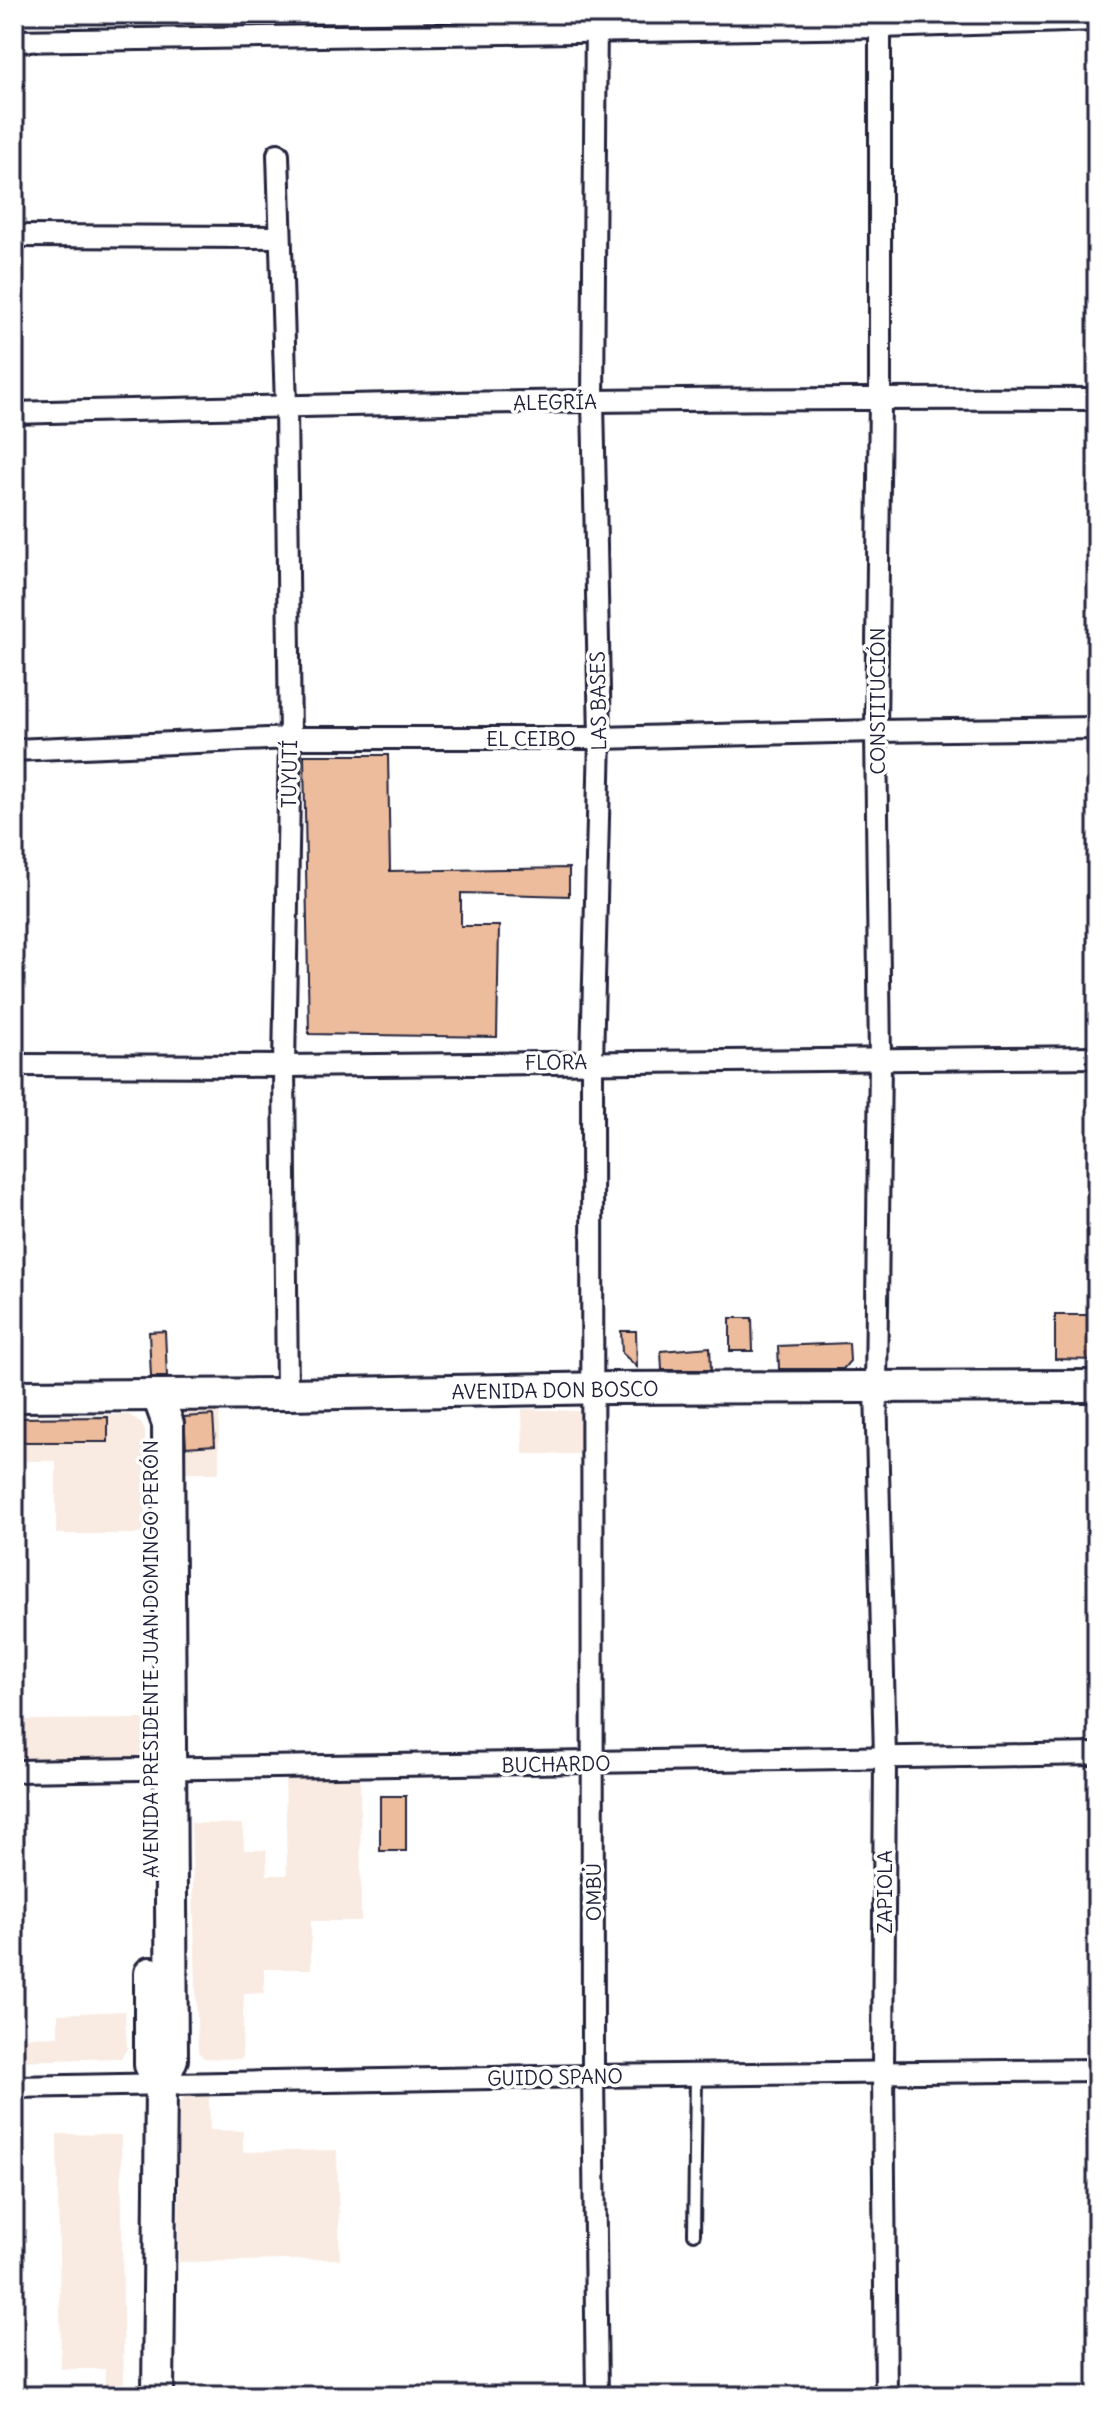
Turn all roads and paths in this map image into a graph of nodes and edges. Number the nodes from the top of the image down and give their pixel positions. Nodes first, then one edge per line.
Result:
1 (880, 20) edge
2 (1097, 20) edge
3 (596, 22) edge
4 (14, 41) edge
5 (278, 154) dead end
6 (14, 236) edge
7 (279, 237) junction
8 (880, 398) junction
9 (1097, 399) edge
10 (593, 401) junction
11 (286, 406) junction
12 (14, 413) edge
13 (1097, 728) edge
14 (876, 731) junction
15 (290, 738) junction
16 (600, 738) junction
17 (14, 750) edge
18 (1097, 1057) edge
19 (880, 1060) junction
20 (592, 1061) junction
21 (14, 1065) edge
22 (284, 1066) junction
23 (1097, 1386) edge
24 (876, 1387) junction
25 (594, 1388) junction
26 (287, 1394) junction
27 (14, 1396) edge
28 (158, 1396) junction
29 (1097, 1754) edge
30 (885, 1757) junction
31 (594, 1763) junction
32 (160, 1769) junction
33 (14, 1771) edge
34 (1097, 2070) edge
35 (883, 2071) junction
36 (696, 2074) junction
37 (593, 2076) junction
38 (161, 2085) junction
39 (14, 2087) edge
40 (694, 2234) dead end
41 (158, 2396) edge
42 (597, 2396) edge
43 (886, 2396) edge

1 - 2 street
1 - 3 street
1 - 8 street, CONSTITUCIÓN
3 - 4 street
3 - 10 street, LAS BASES
5 - 7 street, TUYUTÍ
6 - 7 street
7 - 11 street, TUYUTÍ
8 - 9 street, ALEGRÍA
8 - 10 street, ALEGRÍA
8 - 14 street, CONSTITUCIÓN
10 - 11 street, ALEGRÍA
10 - 16 street, LAS BASES
11 - 12 street, ALEGRÍA
11 - 15 street, TUYUTÍ
13 - 14 street, EL CEIBO
14 - 16 street, EL CEIBO
14 - 19 street, CONSTITUCIÓN
15 - 16 street, EL CEIBO
15 - 17 street, EL CEIBO
15 - 22 street, TUYUTÍ
16 - 20 street, LAS BASES
18 - 19 street, FLORA
19 - 20 street, FLORA
19 - 24 street, CONSTITUCIÓN
20 - 22 street, FLORA
20 - 25 street, LAS BASES
21 - 22 street, FLORA
22 - 26 street, TUYUTÍ
23 - 24 main road, AVENIDA DON BOSCO
24 - 25 main road, AVENIDA DON BOSCO
24 - 30 street, ZAPIOLA
25 - 26 main road, AVENIDA DON BOSCO
25 - 31 street, OMBÚ
26 - 28 main road, AVENIDA DON BOSCO
27 - 28 main road, AVENIDA DON BOSCO
28 - 32 main road, AVENIDA PRESIDENTE JUAN DOMINGO PERÓN
29 - 30 street, BUCHARDO
30 - 31 street, BUCHARDO
30 - 35 street, ZAPIOLA
31 - 32 street, BUCHARDO
31 - 37 street, OMBÚ
32 - 33 street, BUCHARDO
32 - 38 main road, AVENIDA PRESIDENTE JUAN DOMINGO PERÓN
34 - 35 street, GUIDO SPANO
35 - 36 street, GUIDO SPANO
35 - 43 street, ZAPIOLA
36 - 37 street, GUIDO SPANO
36 - 40 lane
37 - 38 street, GUIDO SPANO
37 - 42 street, OMBÚ
38 - 39 street, GUIDO SPANO
38 - 41 main road, AVENIDA PRESIDENTE JUAN DOMINGO PERÓN

